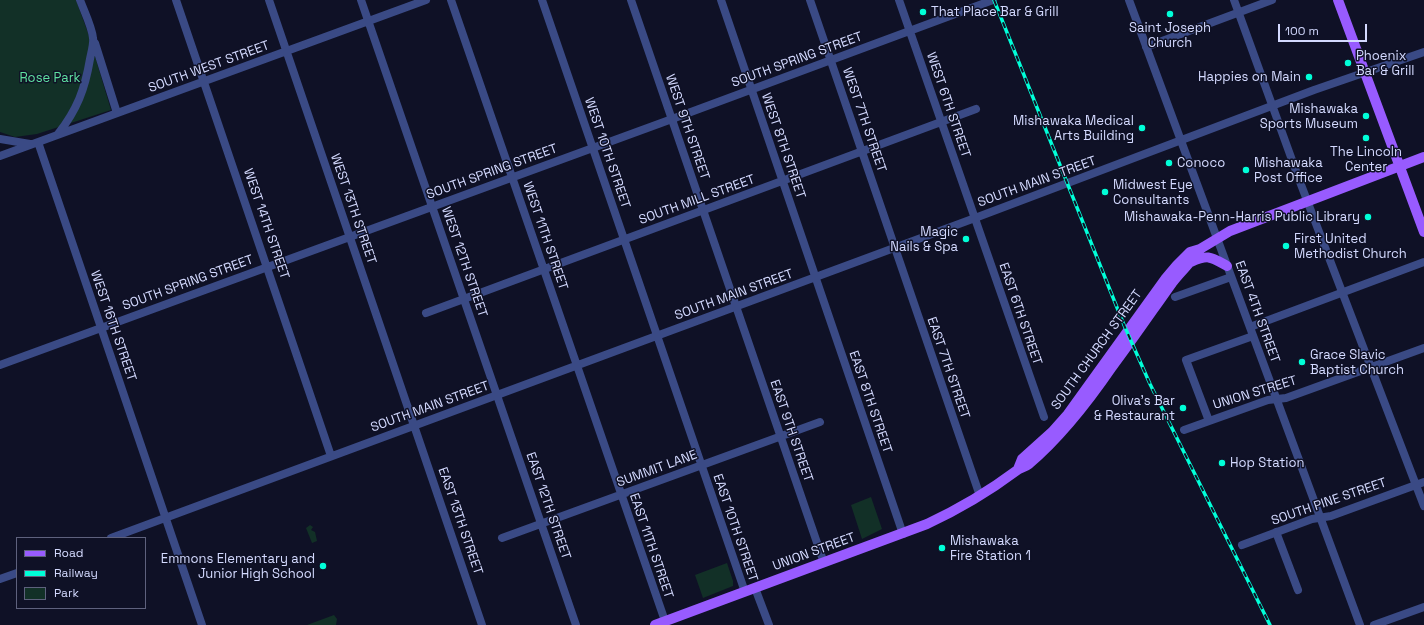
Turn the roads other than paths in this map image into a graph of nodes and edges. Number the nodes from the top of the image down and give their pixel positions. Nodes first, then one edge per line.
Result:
1 (80, 0) edge
2 (176, 0) edge
3 (269, 0) edge
4 (361, 0) edge
5 (426, 0) edge
6 (451, 0) edge
7 (542, 0) edge
8 (631, 0) edge
9 (721, 0) edge
10 (810, 0) edge
11 (899, 0) edge
12 (993, 0) edge
13 (1129, 0) edge
14 (1234, 0) edge
15 (1272, 0) edge
16 (1338, 0) edge
17 (1239, 13) junction
18 (368, 21) junction
19 (910, 31) junction
20 (93, 38) junction
21 (1146, 47) junction
22 (287, 51) junction
23 (1424, 52) edge
24 (831, 60) junction
25 (1365, 73) junction
26 (204, 81) junction
27 (751, 89) junction
28 (1273, 106) junction
29 (976, 109) dead end
30 (117, 113) junction
31 (672, 119) junction
32 (942, 122) junction
33 (57, 135) junction
34 (1181, 141) junction
35 (0, 142) edge
36 (35, 143) junction
37 (592, 148) junction
38 (861, 152) junction
39 (0, 156) edge
40 (1424, 157) edge
41 (1400, 166) junction
42 (512, 177) junction
43 (783, 182) junction
44 (1309, 201) junction
45 (432, 206) junction
46 (703, 211) junction
47 (975, 218) junction
48 (1424, 232) edge
49 (350, 237) junction
50 (1216, 238) junction
51 (624, 240) junction
52 (894, 248) junction
53 (1200, 249) junction
54 (1424, 262) edge
55 (1190, 263) junction
56 (1227, 266) junction
57 (267, 267) junction
58 (544, 270) junction
59 (816, 277) junction
60 (1231, 277) junction
61 (1343, 293) junction
62 (1175, 298) dead end
63 (464, 299) junction
64 (736, 306) junction
65 (426, 313) dead end
66 (1250, 327) junction
67 (100, 328) junction
68 (656, 336) junction
69 (1253, 336) junction
70 (1424, 348) edge
71 (0, 365) edge
72 (577, 366) junction
73 (1372, 367) junction
74 (497, 395) junction
75 (1277, 399) junction
76 (1044, 417) dead end
77 (1209, 421) junction
78 (820, 422) dead end
79 (414, 426) junction
80 (1184, 430) dead end
81 (780, 437) junction
82 (331, 456) junction
83 (701, 465) junction
84 (1018, 469) junction
85 (1424, 482) edge
86 (1416, 485) junction
87 (621, 495) junction
88 (980, 496) junction
89 (1424, 506) edge
90 (165, 518) junction
91 (1320, 518) junction
92 (542, 524) junction
93 (1276, 532) junction
94 (902, 534) junction
95 (114, 537) edge
96 (502, 538) dead end
97 (1242, 545) dead end
98 (824, 563) junction
99 (16, 573) edge
100 (0, 579) edge
101 (755, 588) junction
102 (1298, 590) dead end
103 (745, 592) junction
104 (1424, 607) edge
105 (660, 623) edge
106 (202, 625) edge
107 (482, 625) edge
108 (576, 625) edge
109 (769, 625) edge
110 (1360, 625) edge
111 (1374, 625) edge

1 - 20 street
2 - 26 street, WEST 14TH STREET
3 - 22 street, WEST 13TH STREET
4 - 18 street, WEST 12TH STREET
5 - 18 street, SOUTH WEST STREET
6 - 42 street, WEST 11TH STREET
7 - 37 street, WEST 10TH STREET
8 - 31 street, WEST 9TH STREET
9 - 27 street, WEST 8TH STREET
10 - 24 street, WEST 7TH STREET
11 - 19 street, WEST 6TH STREET
12 - 19 street, SOUTH SPRING STREET
13 - 21 street, EAST 4TH STREET
14 - 17 street
15 - 17 street
16 - 25 main road
17 - 21 street
17 - 28 street
18 - 22 street, SOUTH WEST STREET
18 - 45 street, WEST 12TH STREET
19 - 24 street, SOUTH SPRING STREET
19 - 32 street, WEST 6TH STREET
20 - 30 street
20 - 33 street
21 - 34 street, EAST 4TH STREET
22 - 26 street, SOUTH WEST STREET
22 - 49 street, WEST 13TH STREET
23 - 25 street, SOUTH MAIN STREET
24 - 27 street, SOUTH SPRING STREET
24 - 38 street, WEST 7TH STREET
25 - 28 street, SOUTH MAIN STREET
25 - 41 main road
26 - 30 street, SOUTH WEST STREET
26 - 57 street, WEST 14TH STREET
27 - 31 street, SOUTH SPRING STREET
27 - 43 street, WEST 8TH STREET
28 - 34 street, SOUTH MAIN STREET
28 - 44 street
29 - 32 street, SOUTH MILL STREET
30 - 33 street, SOUTH WEST STREET
31 - 37 street, SOUTH SPRING STREET
31 - 46 street, WEST 9TH STREET
32 - 38 street, SOUTH MILL STREET
32 - 47 street, WEST 6TH STREET
33 - 36 street, SOUTH WEST STREET
34 - 47 street, SOUTH MAIN STREET
34 - 50 street, EAST 4TH STREET
35 - 36 street
36 - 39 street, SOUTH WEST STREET
36 - 67 street, WEST 16TH STREET
37 - 42 street, SOUTH SPRING STREET
37 - 51 street, WEST 10TH STREET
38 - 43 street, SOUTH MILL STREET
38 - 52 street, WEST 7TH STREET
40 - 41 main road, SOUTH CHURCH STREET
41 - 44 main road, SOUTH CHURCH STREET
41 - 48 main road
42 - 45 street, SOUTH SPRING STREET
42 - 58 street, WEST 11TH STREET
43 - 46 street, SOUTH MILL STREET
43 - 59 street, WEST 8TH STREET
44 - 50 main road, SOUTH CHURCH STREET
44 - 61 street
45 - 49 street, SOUTH SPRING STREET
45 - 63 street, WEST 12TH STREET
46 - 51 street, SOUTH MILL STREET
46 - 64 street, WEST 9TH STREET
47 - 52 street, SOUTH MAIN STREET
47 - 76 street, EAST 6TH STREET
49 - 57 street, SOUTH SPRING STREET
49 - 79 street, WEST 13TH STREET
50 - 53 main road, SOUTH CHURCH STREET
50 - 56 street, EAST 4TH STREET
51 - 58 street, SOUTH MILL STREET
51 - 68 street, WEST 10TH STREET
52 - 59 street, SOUTH MAIN STREET
52 - 88 street, EAST 7TH STREET
53 - 55 main road, SOUTH CHURCH STREET
53 - 84 main road, SOUTH CHURCH STREET
54 - 61 street
55 - 56 main road
55 - 84 main road, SOUTH CHURCH STREET
56 - 60 street, EAST 4TH STREET
57 - 67 street, SOUTH SPRING STREET
57 - 82 street, WEST 14TH STREET
58 - 63 street, SOUTH MILL STREET
58 - 72 street, WEST 11TH STREET
59 - 64 street, SOUTH MAIN STREET
59 - 94 street, EAST 8TH STREET
60 - 62 street
60 - 66 street, EAST 4TH STREET
61 - 66 street
61 - 73 street
63 - 65 street, SOUTH MILL STREET
63 - 74 street, WEST 12TH STREET
64 - 68 street, SOUTH MAIN STREET
64 - 81 street, EAST 9TH STREET
66 - 69 street, EAST 4TH STREET
67 - 71 street, SOUTH SPRING STREET
67 - 90 street, WEST 16TH STREET
68 - 72 street, SOUTH MAIN STREET
68 - 83 street, EAST 10TH STREET
69 - 75 street, EAST 4TH STREET
69 - 77 street
70 - 73 street, UNION STREET
72 - 74 street, SOUTH MAIN STREET
72 - 87 street, EAST 11TH STREET
73 - 75 street, UNION STREET
73 - 86 street
74 - 79 street, SOUTH MAIN STREET
74 - 92 street, EAST 12TH STREET
75 - 77 street, UNION STREET
75 - 91 street, EAST 4TH STREET
77 - 80 street, UNION STREET
78 - 81 street, SUMMIT LANE
79 - 82 street, SOUTH MAIN STREET
79 - 107 street, EAST 13TH STREET
81 - 83 street, SUMMIT LANE
81 - 98 street, EAST 9TH STREET
82 - 90 street, SOUTH MAIN STREET
83 - 87 street, SUMMIT LANE
83 - 103 street, EAST 10TH STREET
84 - 88 main road, SOUTH CHURCH STREET
85 - 86 street, SOUTH PINE STREET
86 - 89 street
86 - 91 street, SOUTH PINE STREET
87 - 92 street, SUMMIT LANE
87 - 105 street, EAST 11TH STREET
88 - 94 main road, UNION STREET
90 - 95 street, SOUTH MAIN STREET
90 - 106 street, WEST 16TH STREET
91 - 93 street, SOUTH PINE STREET
91 - 110 street, EAST 4TH STREET
92 - 96 street, SUMMIT LANE
92 - 108 street, EAST 12TH STREET
93 - 97 street, SOUTH PINE STREET
93 - 102 street
94 - 98 main road, UNION STREET
98 - 101 main road, UNION STREET
99 - 100 street
101 - 103 main road, UNION STREET
101 - 109 street, EAST 10TH STREET
103 - 105 main road, UNION STREET
104 - 111 street

